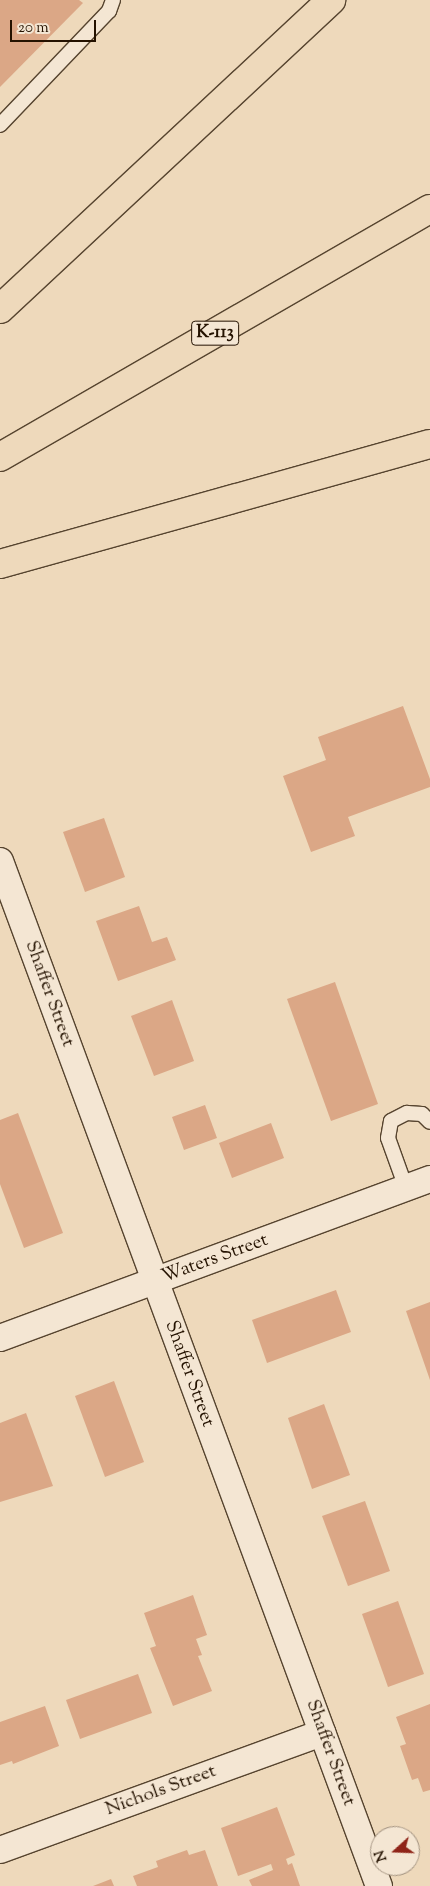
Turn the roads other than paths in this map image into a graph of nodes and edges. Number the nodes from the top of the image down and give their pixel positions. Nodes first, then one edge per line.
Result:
1 (113, 0) edge
2 (331, 0) edge
3 (0, 125) edge
4 (430, 209) edge
5 (0, 309) edge
6 (430, 444) edge
7 (0, 457) edge
8 (0, 564) edge
9 (0, 861) edge
10 (430, 1122) edge
11 (430, 1179) edge
12 (406, 1188) junction
13 (155, 1281) junction
14 (0, 1338) edge
15 (322, 1733) junction
16 (0, 1850) edge
17 (379, 1886) edge

1 - 3 lane
2 - 5 main road
4 - 7 main road, K-113
6 - 8 main road
9 - 13 street, Shaffer Street
10 - 12 lane
11 - 12 street, Waters Street
12 - 13 street, Waters Street
13 - 14 street, Waters Street
13 - 15 street, Shaffer Street
15 - 16 street, Nichols Street
15 - 17 street, Shaffer Street

